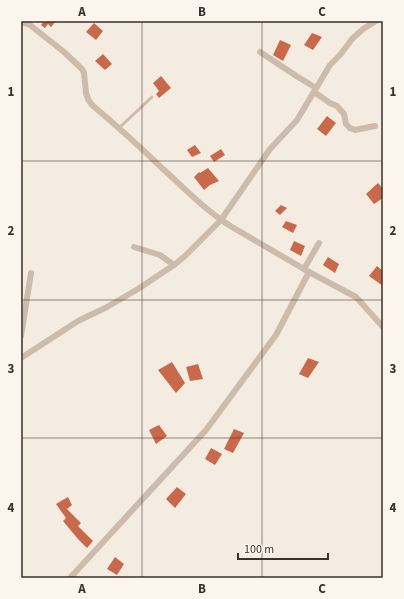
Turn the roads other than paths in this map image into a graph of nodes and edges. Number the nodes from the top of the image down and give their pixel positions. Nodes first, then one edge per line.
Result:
1 (376, 21) edge
2 (21, 22) edge
3 (260, 52) dead end
4 (315, 90) junction
5 (152, 97) dead end
6 (375, 126) dead end
7 (119, 128) junction
8 (221, 220) junction
9 (320, 243) dead end
10 (134, 247) dead end
11 (174, 265) junction
12 (306, 271) junction
13 (31, 273) dead end
14 (383, 328) edge
15 (21, 336) edge
16 (21, 358) edge
17 (70, 578) edge

1 - 4 street
2 - 7 street
3 - 4 street
4 - 6 street
4 - 8 street
5 - 7 lane
7 - 8 street
8 - 11 street
8 - 12 street
9 - 12 street
10 - 11 street
11 - 16 street
12 - 14 street
12 - 17 street
13 - 15 street

